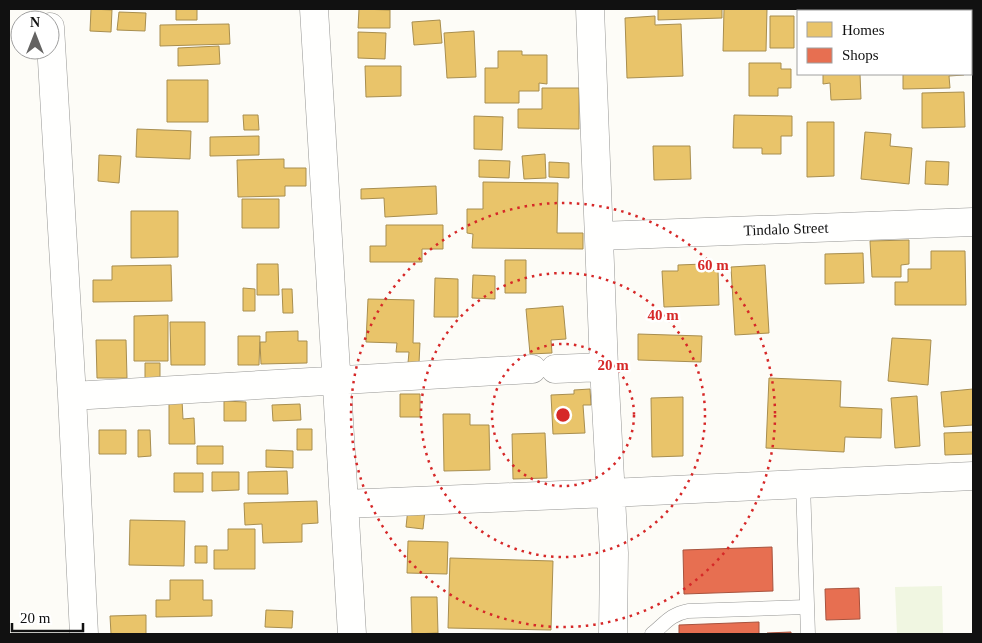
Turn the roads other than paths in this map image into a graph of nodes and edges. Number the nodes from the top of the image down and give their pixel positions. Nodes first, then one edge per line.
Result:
1 (314, 9) edge
2 (590, 9) edge
3 (52, 60) edge
4 (973, 222) edge
5 (599, 236) junction
6 (604, 367) junction
7 (336, 381) junction
8 (72, 396) junction
9 (973, 476) edge
10 (803, 484) junction
11 (610, 494) junction
12 (344, 504) junction
13 (806, 608) junction
14 (84, 634) edge
15 (352, 634) edge
16 (613, 634) edge
17 (652, 634) edge
18 (808, 634) edge

1 - 7 street
2 - 5 street
3 - 8 street
4 - 5 street, Tindalo Street
5 - 6 street
6 - 7 street
6 - 11 street
7 - 8 street
7 - 12 street
8 - 14 street
9 - 10 street
10 - 11 street
10 - 13 lane
11 - 12 street
11 - 16 street
12 - 15 street
13 - 17 lane
13 - 18 lane

